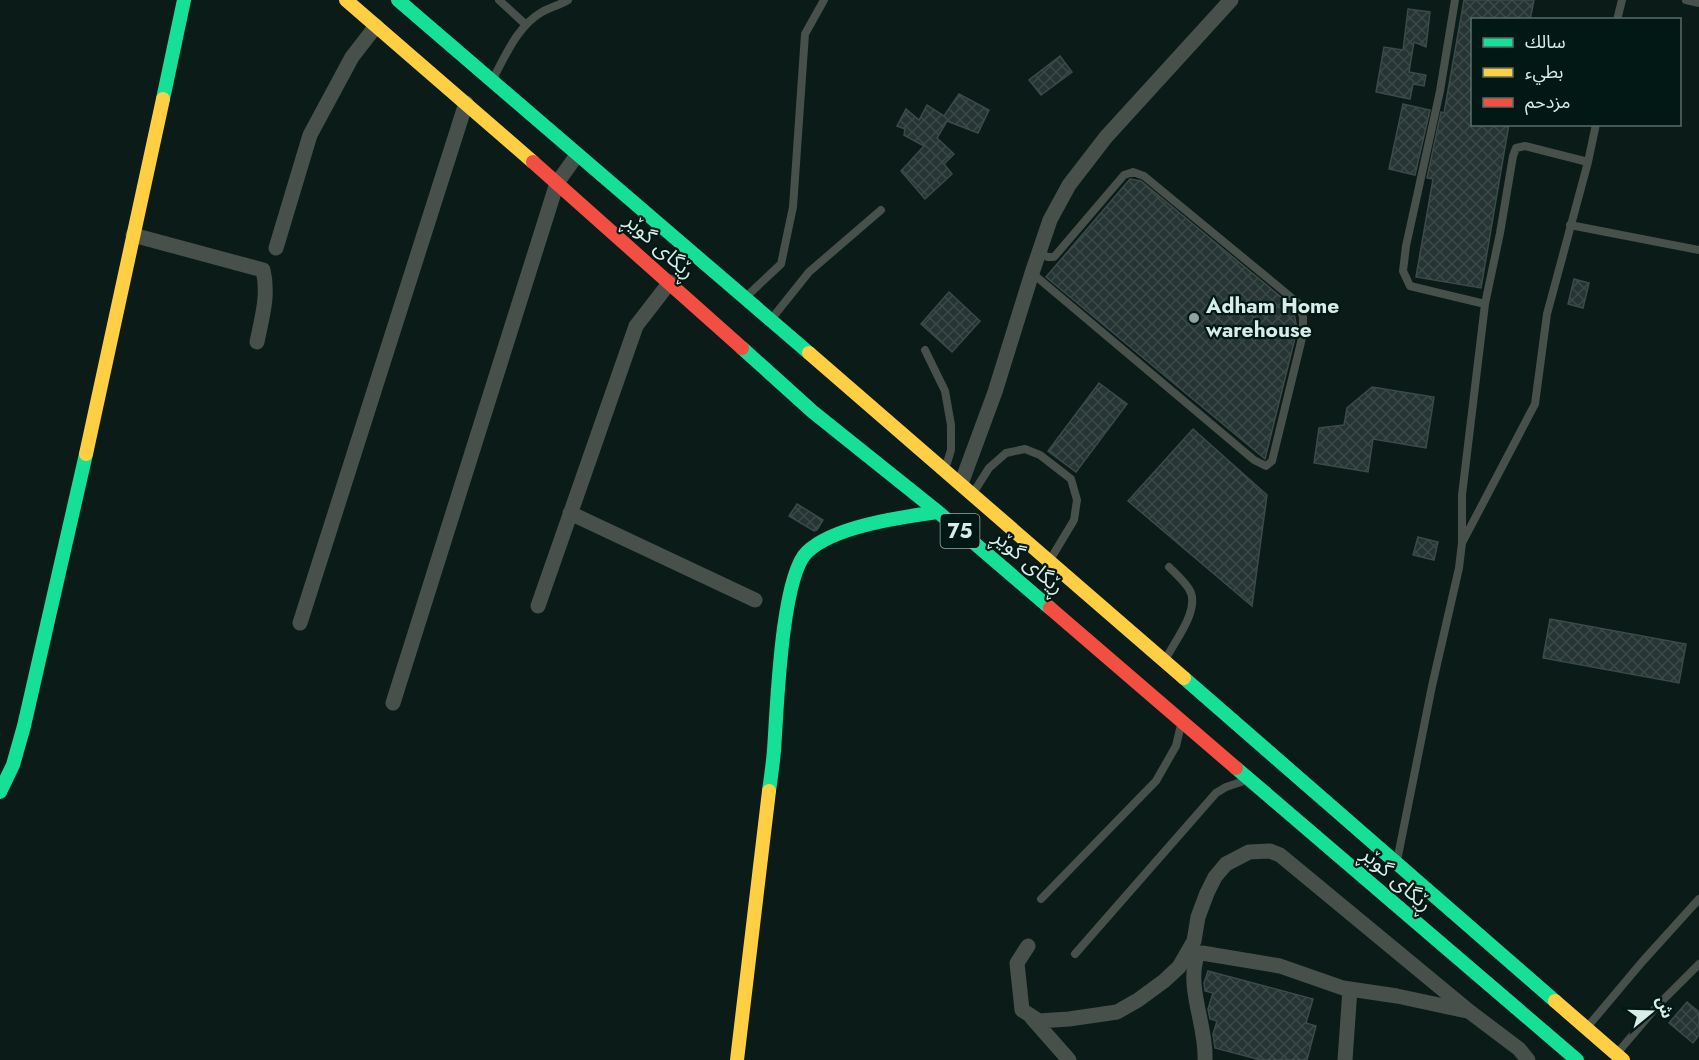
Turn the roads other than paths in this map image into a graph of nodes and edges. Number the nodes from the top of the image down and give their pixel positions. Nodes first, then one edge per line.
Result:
1 (184, 0) edge
2 (346, 0) edge
3 (398, 0) edge
4 (499, 0) edge
5 (568, 0) edge
6 (824, 0) edge
7 (1231, 0) edge
8 (1455, 0) edge
9 (1622, 0) edge
10 (1686, 0) edge
11 (1699, 3) edge
12 (1618, 18) edge
13 (525, 24) junction
14 (376, 26) junction
15 (492, 81) junction
16 (466, 104) junction
17 (1596, 126) edge
18 (577, 155) junction
19 (1588, 162) junction
20 (558, 183) junction
21 (881, 210) dead end
22 (1570, 225) junction
23 (133, 235) junction
24 (276, 248) dead end
25 (1699, 250) edge
26 (1039, 253) junction
27 (1032, 273) junction
28 (670, 282) junction
29 (745, 298) junction
30 (1485, 304) junction
31 (770, 321) junction
32 (257, 342) dead end
33 (925, 350) dead end
34 (944, 470) junction
35 (967, 489) junction
36 (938, 512) junction
37 (570, 513) junction
38 (1462, 543) junction
39 (1050, 561) junction
40 (1169, 567) dead end
41 (755, 600) dead end
42 (538, 606) dead end
43 (300, 623) dead end
44 (1165, 662) junction
45 (393, 703) dead end
46 (1182, 721) junction
47 (1249, 779) junction
48 (0, 792) edge
49 (1397, 864) junction
50 (1041, 899) dead end
51 (1699, 899) edge
52 (1028, 946) dead end
53 (1075, 954) dead end
54 (1699, 964) edge
55 (1350, 989) junction
56 (1470, 1012) junction
57 (1028, 1013) junction
58 (1586, 1028) junction
59 (1620, 1057) edge
60 (737, 1060) edge
61 (1069, 1060) edge
62 (1205, 1060) edge
63 (1345, 1060) edge
64 (1528, 1060) edge
65 (1577, 1060) edge

1 - 23 main road
2 - 14 main road, ڕێگای گوێڕ / 75
3 - 15 main road, ڕێگای گوێڕ / 75
4 - 13 lane
5 - 13 lane
6 - 29 lane
7 - 26 street
8 - 30 lane
9 - 12 lane
10 - 11 lane
13 - 15 lane
14 - 16 main road, ڕێگای گوێڕ / 75
14 - 24 street
15 - 18 main road, ڕێگای گوێڕ / 75
16 - 20 main road, ڕێگای گوێڕ / 75
16 - 43 street
17 - 19 lane
18 - 20 street
18 - 29 main road, ڕێگای گوێڕ / 75
19 - 22 lane
19 - 30 lane
20 - 28 main road, ڕێگای گوێڕ / 75
20 - 45 street
21 - 31 lane
22 - 25 lane
22 - 38 lane
23 - 32 street
23 - 48 main road
26 - 27 street
26 - 27 lane
27 - 35 street
28 - 36 main road, ڕێگای گوێڕ / 75
28 - 37 street
29 - 31 main road, ڕێگای گوێڕ / 75
30 - 38 lane
31 - 34 main road, ڕێگای گوێڕ / 75
33 - 34 lane
34 - 35 main road, ڕێگای گوێڕ / 75
35 - 39 main road, ڕێگای گوێڕ / 75
35 - 39 lane
36 - 46 main road, ڕێگای گوێڕ / 75
36 - 60 main road
37 - 41 street
37 - 42 street
38 - 49 lane
39 - 44 main road, ڕێگای گوێڕ / 75
40 - 44 lane
44 - 49 main road, ڕێگای گوێڕ / 75
46 - 47 main road, ڕێگای گوێڕ / 75
46 - 50 lane
47 - 53 lane
47 - 65 main road, ڕێگای گوێڕ / 75
49 - 58 main road, ڕێگای گوێڕ / 75
51 - 58 lane
52 - 57 street
54 - 59 lane
55 - 56 street
55 - 62 street
55 - 63 street
56 - 57 street
56 - 64 street
57 - 61 street
58 - 59 main road, ڕێگای گوێڕ / 75

